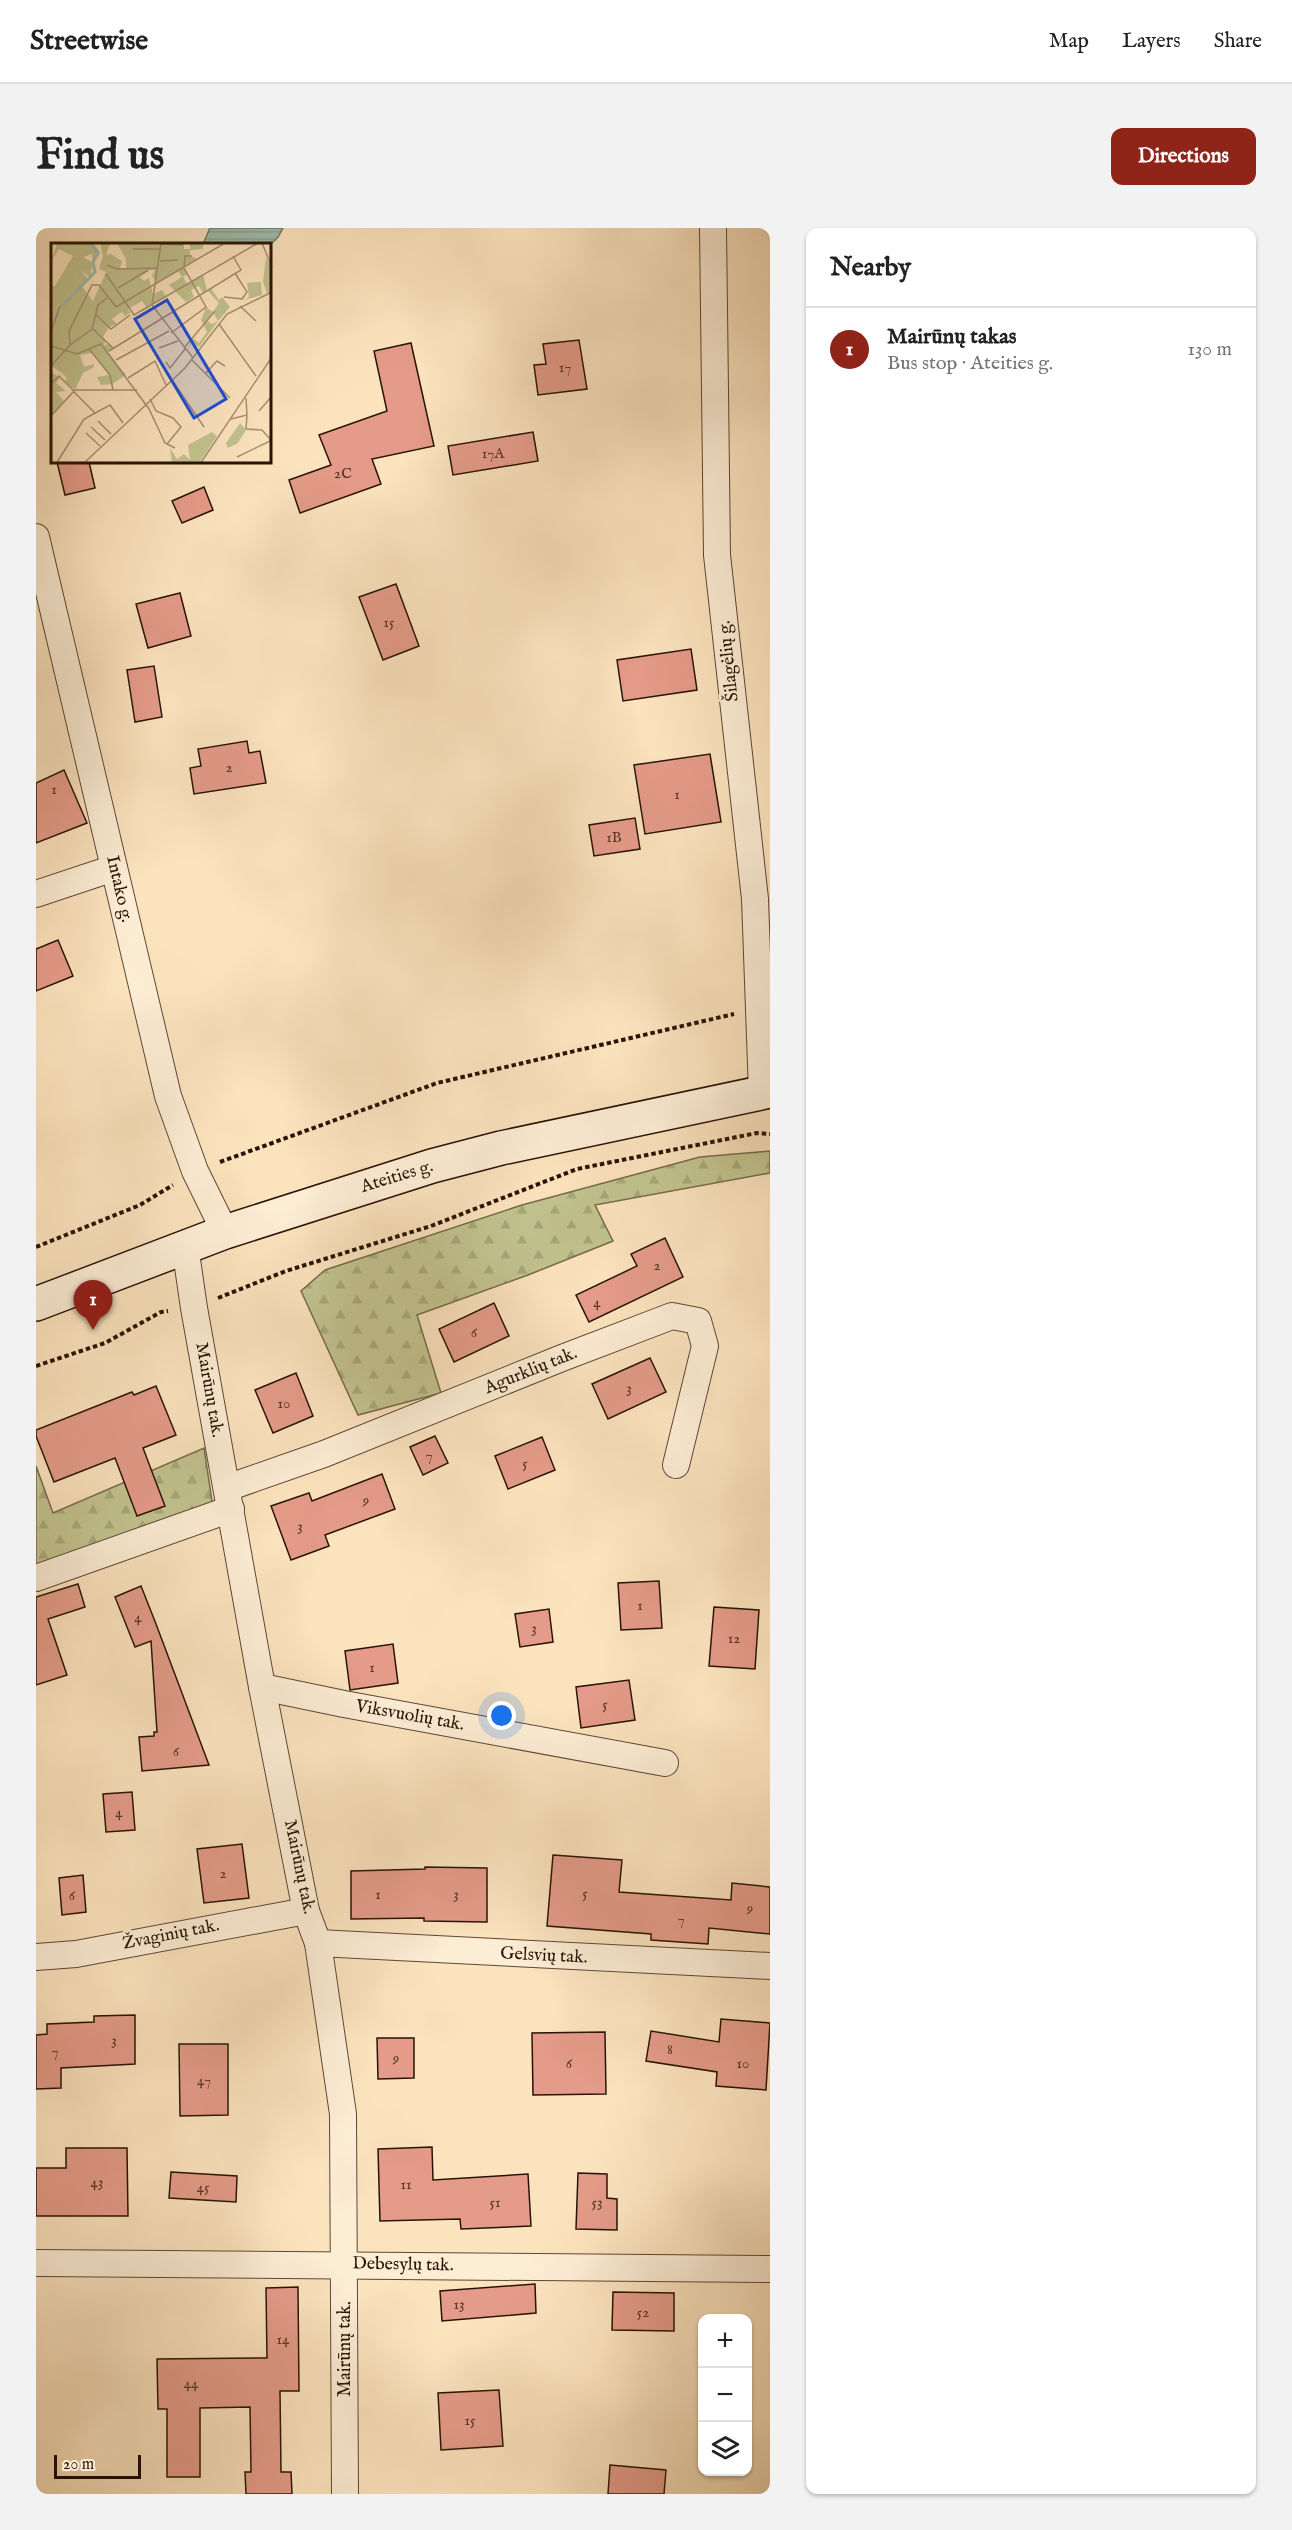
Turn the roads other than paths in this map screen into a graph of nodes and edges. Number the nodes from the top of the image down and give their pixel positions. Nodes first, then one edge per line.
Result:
1 (713, 228) edge
2 (36, 537) edge
3 (114, 868) junction
4 (36, 894) edge
5 (766, 1091) edge
6 (225, 1232) junction
7 (185, 1246) junction
8 (36, 1304) edge
9 (676, 1465) dead end
10 (229, 1498) junction
11 (36, 1578) edge
12 (262, 1687) junction
13 (664, 1763) dead end
14 (306, 1911) junction
15 (318, 1944) junction
16 (36, 1957) edge
17 (770, 1966) edge
18 (36, 2263) edge
19 (344, 2265) junction
20 (770, 2269) edge
21 (345, 2494) edge

1 - 5 street, Šilagėlių g.
2 - 3 street, Intako g.
3 - 4 street
3 - 6 street, Intako g.
5 - 6 street, Ateities g.
6 - 7 street, Ateities g.
7 - 8 street, Ateities g.
7 - 10 street, Mairūnų tak.
9 - 10 street, Agurklių tak.
10 - 11 street, Agurklių tak.
10 - 12 street, Mairūnų tak.
12 - 13 street, Viksvuolių tak.
12 - 14 street, Mairūnų tak.
14 - 15 street, Mairūnų tak.
14 - 16 street, Žvaginių tak.
15 - 17 street, Gelsvių tak.
15 - 19 street, Mairūnų tak.
18 - 19 street, Debesylų tak.
19 - 20 street, Debesylų tak.
19 - 21 street, Mairūnų tak.

